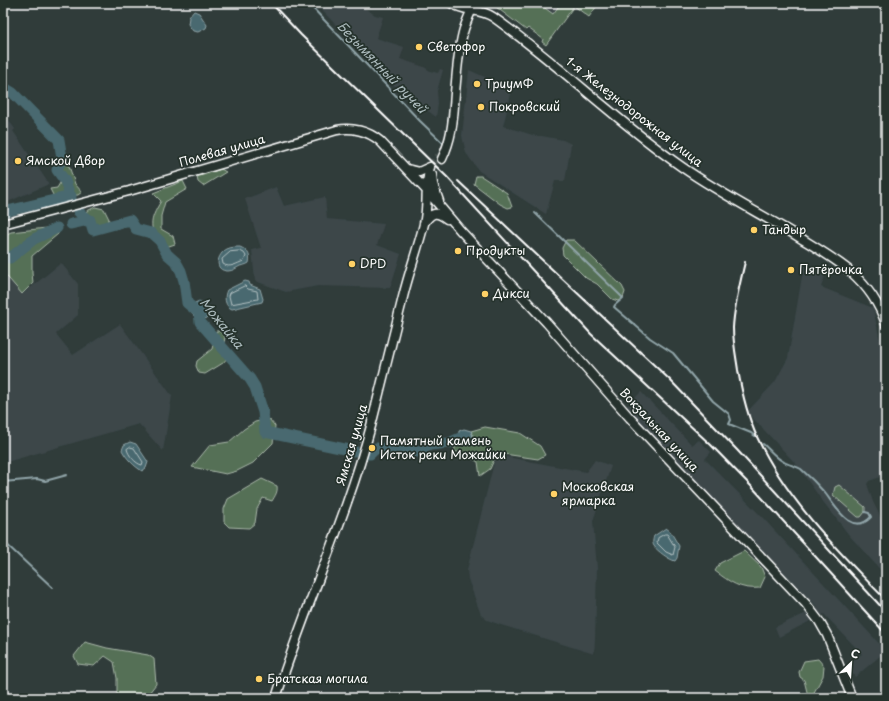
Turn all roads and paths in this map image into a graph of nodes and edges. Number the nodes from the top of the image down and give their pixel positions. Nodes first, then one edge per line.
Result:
1 (451, 3) edge
2 (474, 7) edge
3 (441, 158) tunnel mouth
4 (406, 168) junction
5 (432, 171) junction
6 (427, 191) junction
7 (441, 208) junction
8 (3, 224) edge
9 (424, 224) junction
10 (457, 228) junction
11 (886, 324) edge
12 (276, 698) edge
13 (852, 698) edge

1 - 2 main road, 1-я Железнодорожная улица
2 - 3 main road
2 - 11 main road, 1-я Железнодорожная улица
4 - 5 main road
4 - 6 main road, Полевая улица
4 - 8 main road, Полевая улица
5 - 6 main road, Ямская улица
5 - 7 main road
6 - 7 main road, Вокзальная улица
6 - 9 main road, Ямская улица
7 - 10 main road, Вокзальная улица
9 - 10 main road
9 - 12 main road, Ямская улица
10 - 13 main road, Вокзальная улица

